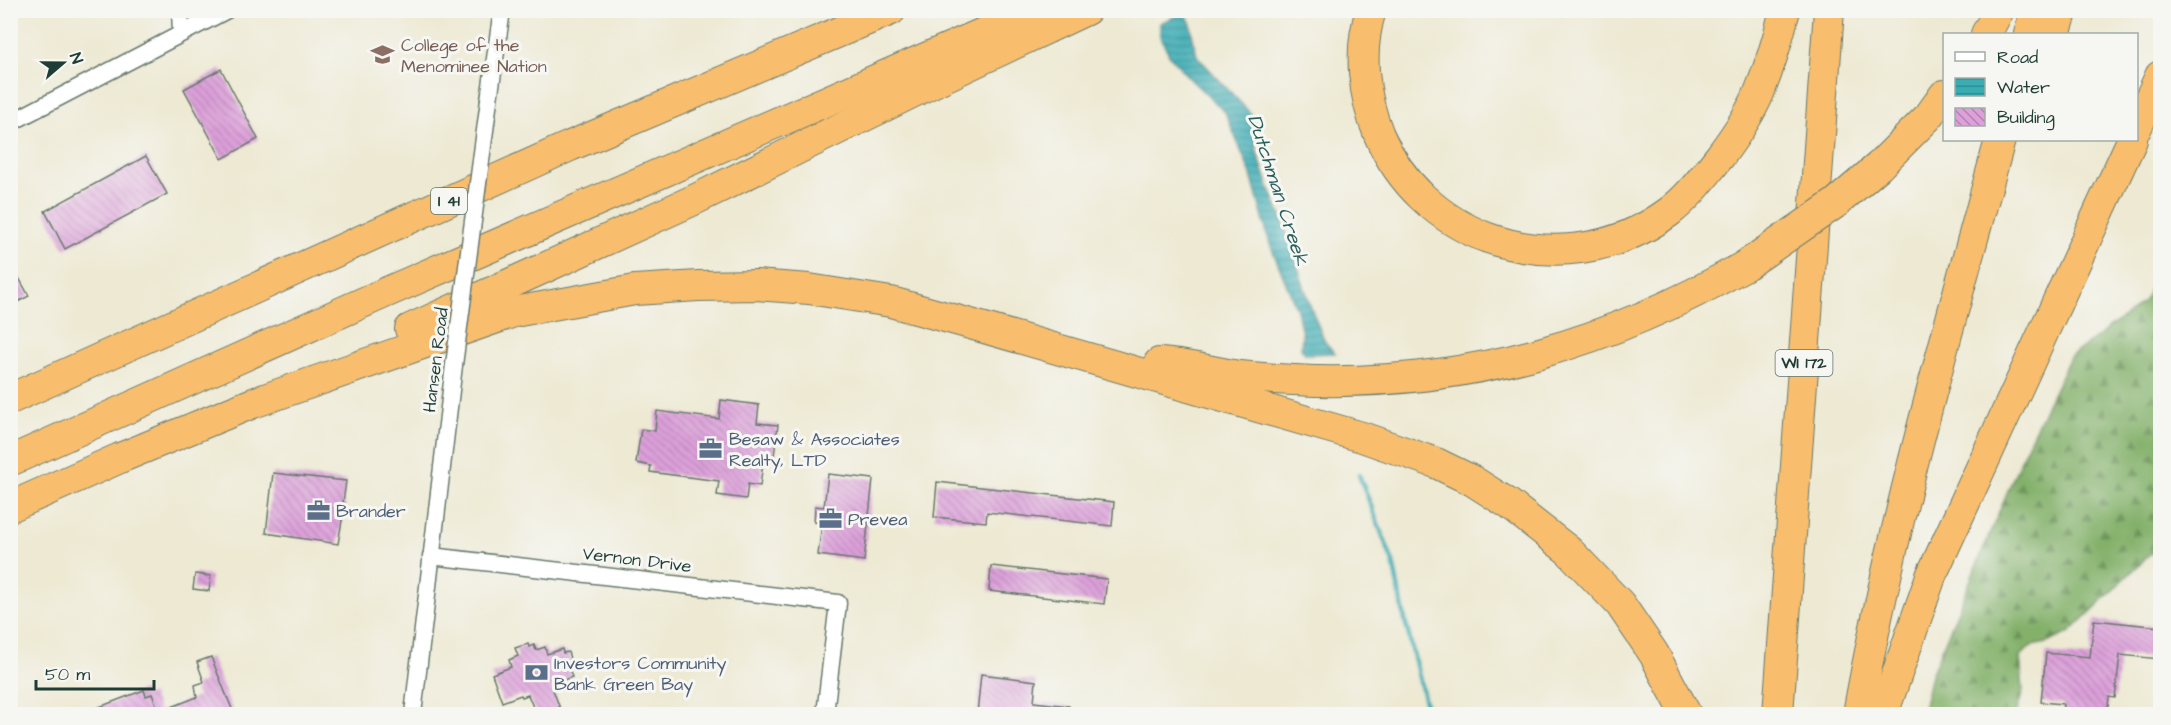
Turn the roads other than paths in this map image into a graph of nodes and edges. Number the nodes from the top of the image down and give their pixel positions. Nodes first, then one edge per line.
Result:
1 (180, 10) edge
2 (226, 10) edge
3 (502, 10) edge
4 (848, 10) edge
5 (891, 10) edge
6 (1035, 10) edge
7 (1086, 10) edge
8 (1371, 10) edge
9 (1785, 10) edge
10 (1829, 10) edge
11 (1999, 10) edge
12 (2036, 10) edge
13 (2063, 10) edge
14 (181, 33) junction
15 (1987, 33) edge
16 (2030, 33) edge
17 (2055, 33) edge
18 (2160, 76) edge
19 (1943, 96) edge
20 (10, 123) edge
21 (2138, 125) edge
22 (2000, 141) edge
23 (2021, 141) edge
24 (2132, 141) edge
25 (570, 146) junction
26 (1950, 324) junction
27 (1093, 361) junction
28 (10, 399) edge
29 (253, 404) junction
30 (10, 460) edge
31 (10, 507) edge
32 (431, 556) junction
33 (413, 714) edge
34 (825, 714) edge
35 (1686, 714) edge
36 (1778, 714) edge
37 (1858, 714) edge
38 (1883, 714) edge

1 - 14 street
2 - 14 street
3 - 32 street, Hansen Road, bridge
4 - 25 highway
5 - 25 highway, I 41
6 - 30 highway
7 - 29 highway
8 - 9 highway
10 - 36 highway, WI 172
11 - 15 highway
12 - 16 highway
13 - 17 highway
14 - 20 street
18 - 21 highway
19 - 27 highway, bridge
22 - 26 highway
23 - 26 highway
24 - 38 highway
25 - 28 highway, I 41
26 - 37 highway
27 - 29 highway
27 - 35 highway
29 - 31 highway
32 - 33 street, Hansen Road
32 - 34 street, Vernon Drive

